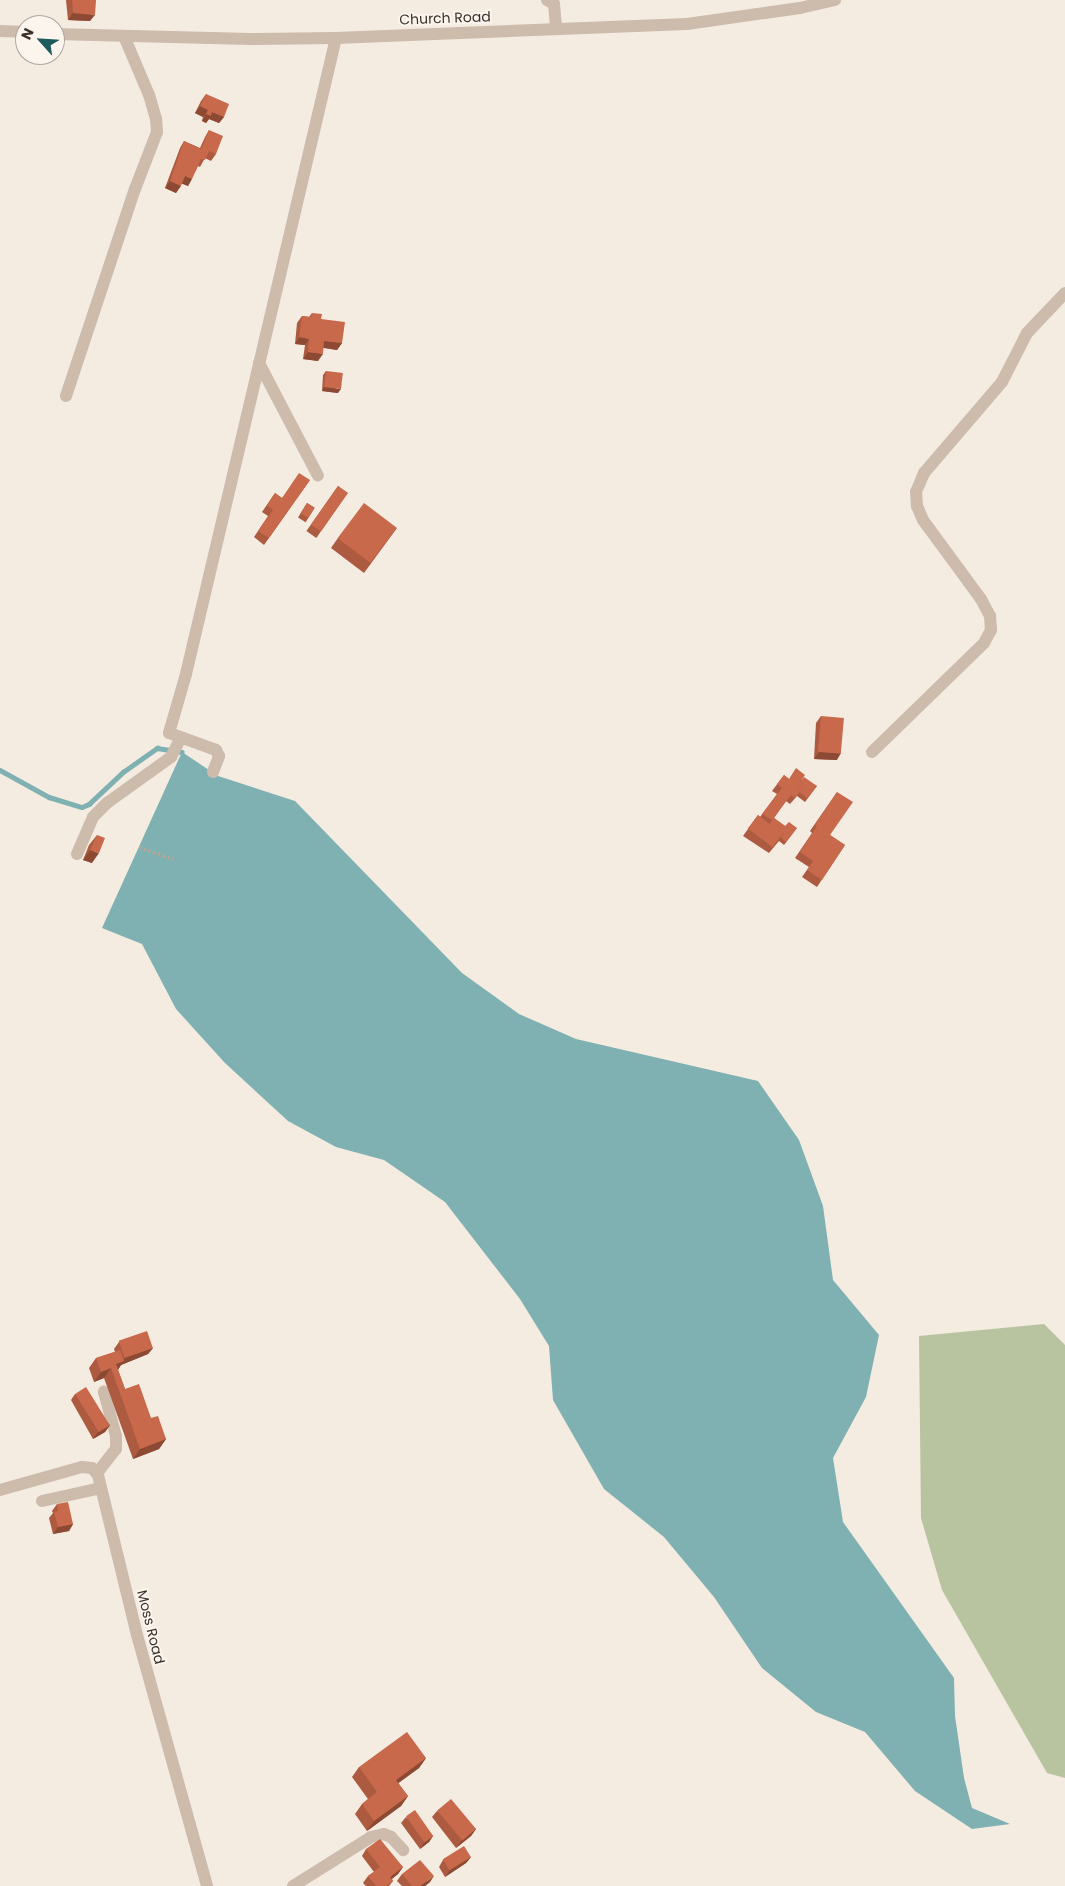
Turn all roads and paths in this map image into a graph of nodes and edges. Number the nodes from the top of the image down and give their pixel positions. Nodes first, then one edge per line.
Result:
1 (547, 0) edge
2 (835, 0) edge
3 (556, 29) junction
4 (0, 31) edge
5 (15, 32) edge
6 (65, 34) edge
7 (124, 36) junction
8 (336, 38) junction
9 (1065, 293) edge
10 (259, 363) junction
11 (66, 396) dead end
12 (318, 476) dead end
13 (177, 746) junction
14 (872, 752) dead end
15 (213, 772) dead end
16 (139, 847) dead end
17 (77, 854) dead end
18 (173, 859) dead end
19 (104, 1392) dead end
20 (96, 1473) junction
21 (102, 1488) junction
22 (0, 1490) edge
23 (42, 1501) dead end
24 (403, 1850) dead end
25 (207, 1886) edge
26 (293, 1886) edge

1 - 3 street
2 - 3 street, Church Road
3 - 8 street, Church Road
4 - 5 street
6 - 7 street, Church Road
7 - 8 street, Church Road
7 - 11 street
8 - 10 street
9 - 14 street
10 - 12 street
10 - 13 street
13 - 15 street
13 - 17 street
16 - 18 path
19 - 20 street
20 - 21 street, Moss Road
20 - 22 street
21 - 23 street
21 - 25 street, Moss Road
24 - 26 street

